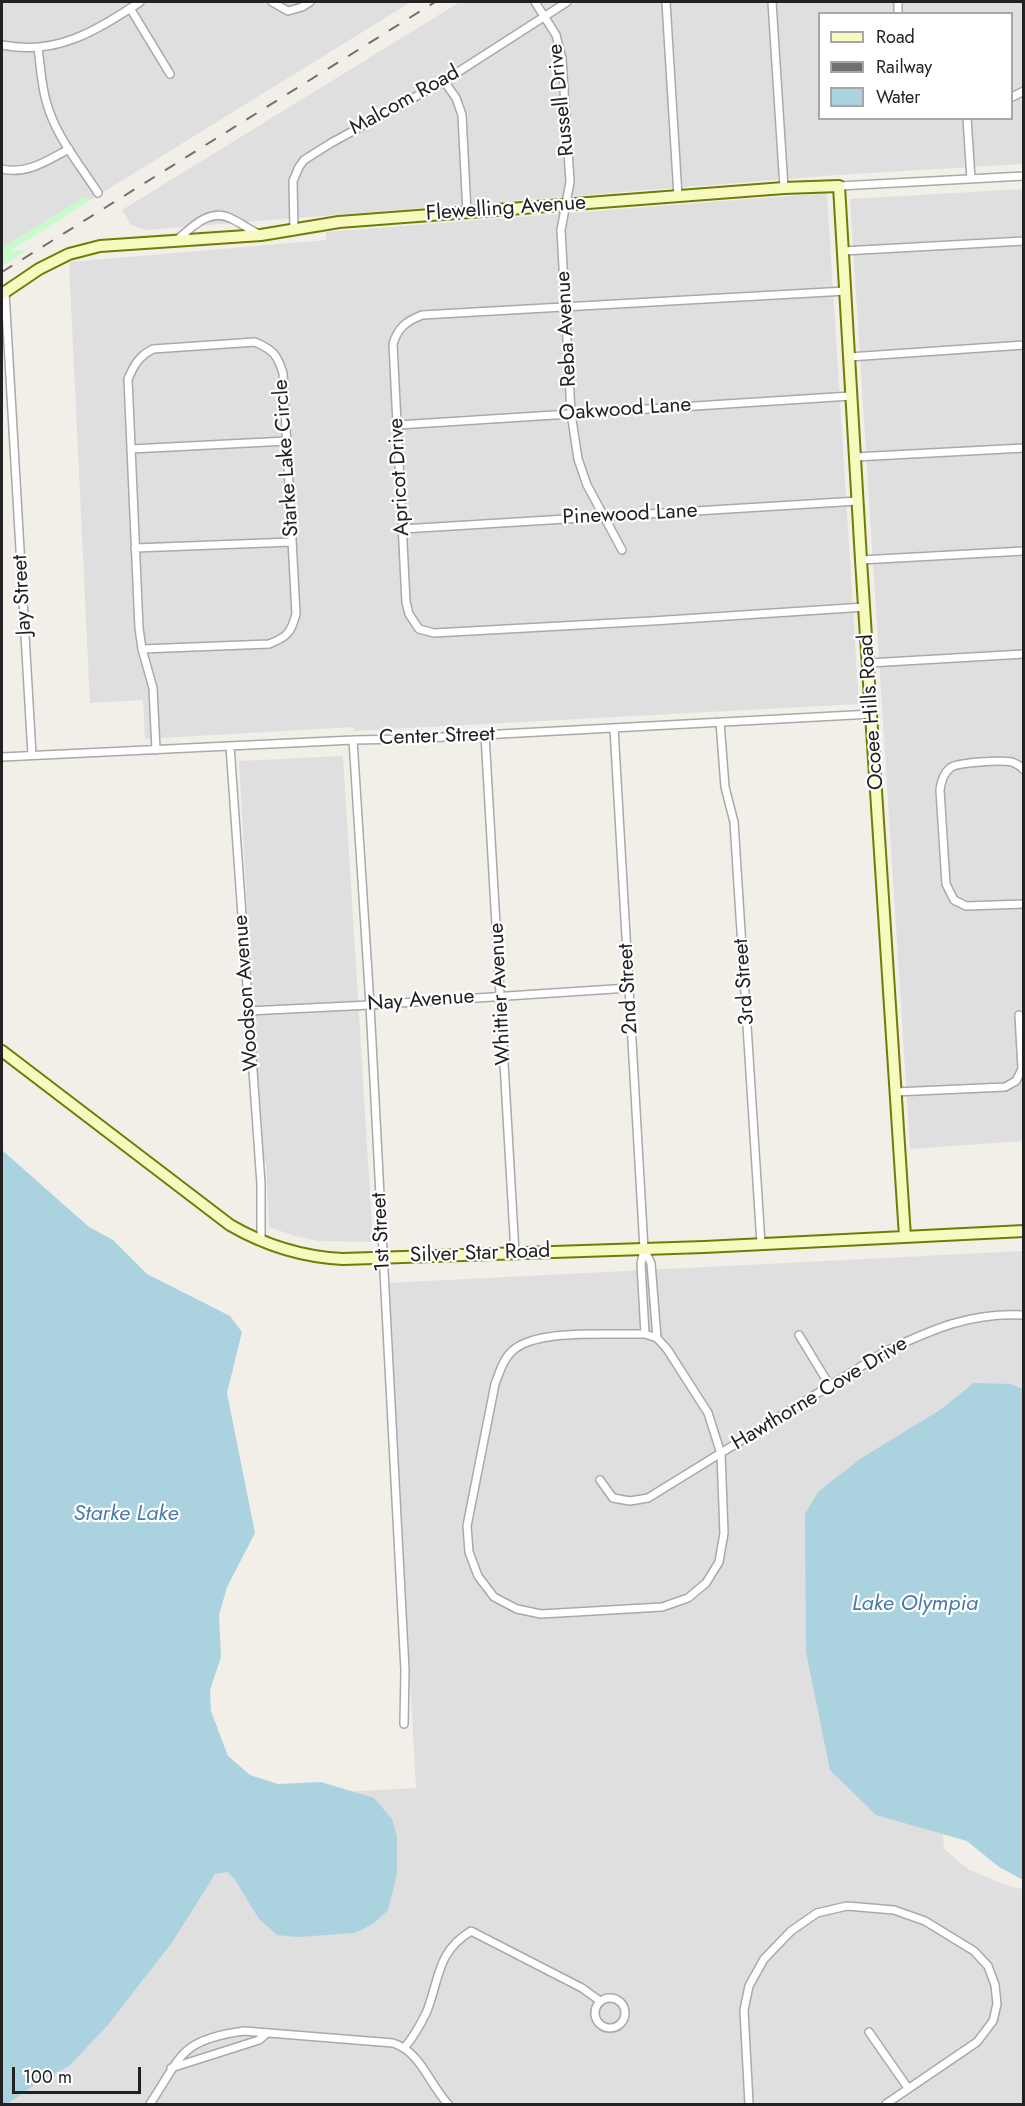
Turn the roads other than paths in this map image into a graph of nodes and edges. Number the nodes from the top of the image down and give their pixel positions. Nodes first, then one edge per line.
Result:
1 (140, 2) edge
2 (272, 2) edge
3 (310, 2) edge
4 (534, 2) edge
5 (567, 2) edge
6 (666, 2) edge
7 (772, 2) edge
8 (130, 8) junction
9 (544, 16) junction
10 (2, 45) edge
11 (38, 48) junction
12 (170, 74) dead end
13 (444, 81) junction
14 (967, 120) edge
15 (69, 149) junction
16 (2, 169) edge
17 (1023, 176) edge
18 (971, 179) junction
19 (839, 186) junction
20 (784, 188) junction
21 (98, 193) dead end
22 (678, 196) junction
23 (566, 205) junction
24 (467, 213) junction
25 (294, 231) junction
26 (261, 235) junction
27 (177, 240) junction
28 (1023, 240) edge
29 (843, 251) junction
30 (846, 291) junction
31 (3, 293) edge
32 (566, 306) junction
33 (1023, 345) edge
34 (849, 357) junction
35 (851, 396) junction
36 (571, 413) junction
37 (398, 425) junction
38 (287, 441) junction
39 (1023, 448) edge
40 (131, 449) junction
41 (855, 457) junction
42 (858, 501) junction
43 (603, 517) junction
44 (403, 529) junction
45 (292, 542) junction
46 (135, 548) junction
47 (622, 550) dead end
48 (1023, 551) edge
49 (861, 560) junction
50 (865, 606) junction
51 (142, 649) junction
52 (1023, 654) edge
53 (869, 663) junction
54 (872, 714) junction
55 (720, 722) junction
56 (614, 729) junction
57 (485, 735) junction
58 (353, 740) junction
59 (230, 746) junction
60 (156, 750) junction
61 (32, 755) junction
62 (2, 757) edge
63 (1023, 770) edge
64 (1023, 904) edge
65 (629, 988) junction
66 (501, 996) junction
67 (370, 1005) junction
68 (248, 1011) junction
69 (1019, 1015) dead end
70 (2, 1051) edge
71 (895, 1092) junction
72 (1023, 1231) edge
73 (905, 1237) junction
74 (261, 1241) junction
75 (761, 1244) junction
76 (644, 1249) junction
77 (516, 1253) junction
78 (383, 1257) junction
79 (1023, 1315) edge
80 (645, 1334) junction
81 (799, 1335) dead end
82 (657, 1338) junction
83 (830, 1386) junction
84 (721, 1454) junction
85 (600, 1480) dead end
86 (404, 1725) dead end
87 (600, 2001) junction
88 (869, 2032) dead end
89 (267, 2033) junction
90 (405, 2047) junction
91 (171, 2068) junction
92 (908, 2088) junction
93 (150, 2104) edge
94 (448, 2104) edge
95 (749, 2104) edge
96 (886, 2104) edge

1 - 8 street
2 - 3 street
4 - 9 street, Russell Drive
5 - 9 street, Malcom Road
6 - 22 street
7 - 20 street
8 - 11 street
8 - 12 street
9 - 13 street, Malcom Road
9 - 23 street, Russell Drive
10 - 11 street
11 - 15 street
13 - 24 street
13 - 25 street, Malcom Road
14 - 18 street
15 - 16 street
15 - 21 street
17 - 18 street, Flewelling Avenue
18 - 19 street, Flewelling Avenue
19 - 20 street, Flewelling Avenue
19 - 29 street, Ocoee Hills Road
20 - 22 street, Flewelling Avenue
22 - 23 street, Flewelling Avenue
23 - 24 street, Flewelling Avenue
23 - 32 street, Reba Avenue
24 - 25 street, Flewelling Avenue
25 - 26 street, Flewelling Avenue
26 - 27 street, Flewelling Avenue
26 - 27 street
27 - 31 street, Flewelling Avenue
28 - 29 street
29 - 30 street, Ocoee Hills Road
30 - 32 street, Apricot Drive
30 - 34 street, Ocoee Hills Road
31 - 61 street, Jay Street
32 - 36 street, Reba Avenue
32 - 37 street, Apricot Drive
33 - 34 street
34 - 35 street, Ocoee Hills Road
35 - 36 street, Oakwood Lane
35 - 41 street, Ocoee Hills Road
36 - 37 street, Oakwood Lane
36 - 43 street, Reba Avenue
37 - 44 street, Apricot Drive
38 - 40 street
38 - 40 street, Starke Lake Circle
38 - 45 street, Starke Lake Circle
39 - 41 street
40 - 46 street, Starke Lake Circle
41 - 42 street, Ocoee Hills Road
42 - 43 street, Pinewood Lane
42 - 49 street, Ocoee Hills Road
43 - 44 street, Pinewood Lane
43 - 47 street, Reba Avenue
44 - 50 street, Apricot Drive
45 - 46 street
45 - 51 street, Starke Lake Circle
46 - 51 street, Starke Lake Circle
48 - 49 street
49 - 50 street, Ocoee Hills Road
50 - 53 street, Ocoee Hills Road
51 - 60 street, Starke Lake Circle
52 - 53 street
53 - 54 street, Ocoee Hills Road
54 - 55 street, Center Street
54 - 71 street, Ocoee Hills Road
55 - 56 street, Center Street
55 - 75 street, 3rd Street
56 - 57 street, Center Street
56 - 65 street, 2nd Street
57 - 58 street, Center Street
57 - 66 street, Whittier Avenue
58 - 59 street, Center Street
58 - 67 street, 1st Street
59 - 60 street, Center Street
59 - 68 street, Woodson Avenue
60 - 61 street, Center Street
61 - 62 street, Center Street
63 - 64 street
65 - 66 street, Nay Avenue
65 - 76 street, 2nd Street
66 - 67 street, Nay Avenue
66 - 77 street, Whittier Avenue
67 - 68 street, Nay Avenue
67 - 78 street, 1st Street
68 - 74 street, Woodson Avenue
69 - 71 street
70 - 74 street, Silver Star Road
71 - 73 street, Ocoee Hills Road
72 - 73 street, Silver Star Road
73 - 75 street, Silver Star Road
74 - 78 street, Silver Star Road
75 - 76 street, Silver Star Road
76 - 77 street, Silver Star Road
76 - 80 street
76 - 82 street
77 - 78 street, Silver Star Road
78 - 86 street, 1st Street
79 - 83 street, Hawthorne Cove Drive
80 - 82 street
80 - 84 street
81 - 83 street
82 - 84 street
83 - 84 street, Hawthorne Cove Drive
84 - 85 street, Hawthorne Cove Drive
87 - 87 street
87 - 90 street
88 - 92 street
89 - 90 street
89 - 91 street
89 - 91 street
90 - 94 street
91 - 93 street
92 - 95 street
92 - 96 street

